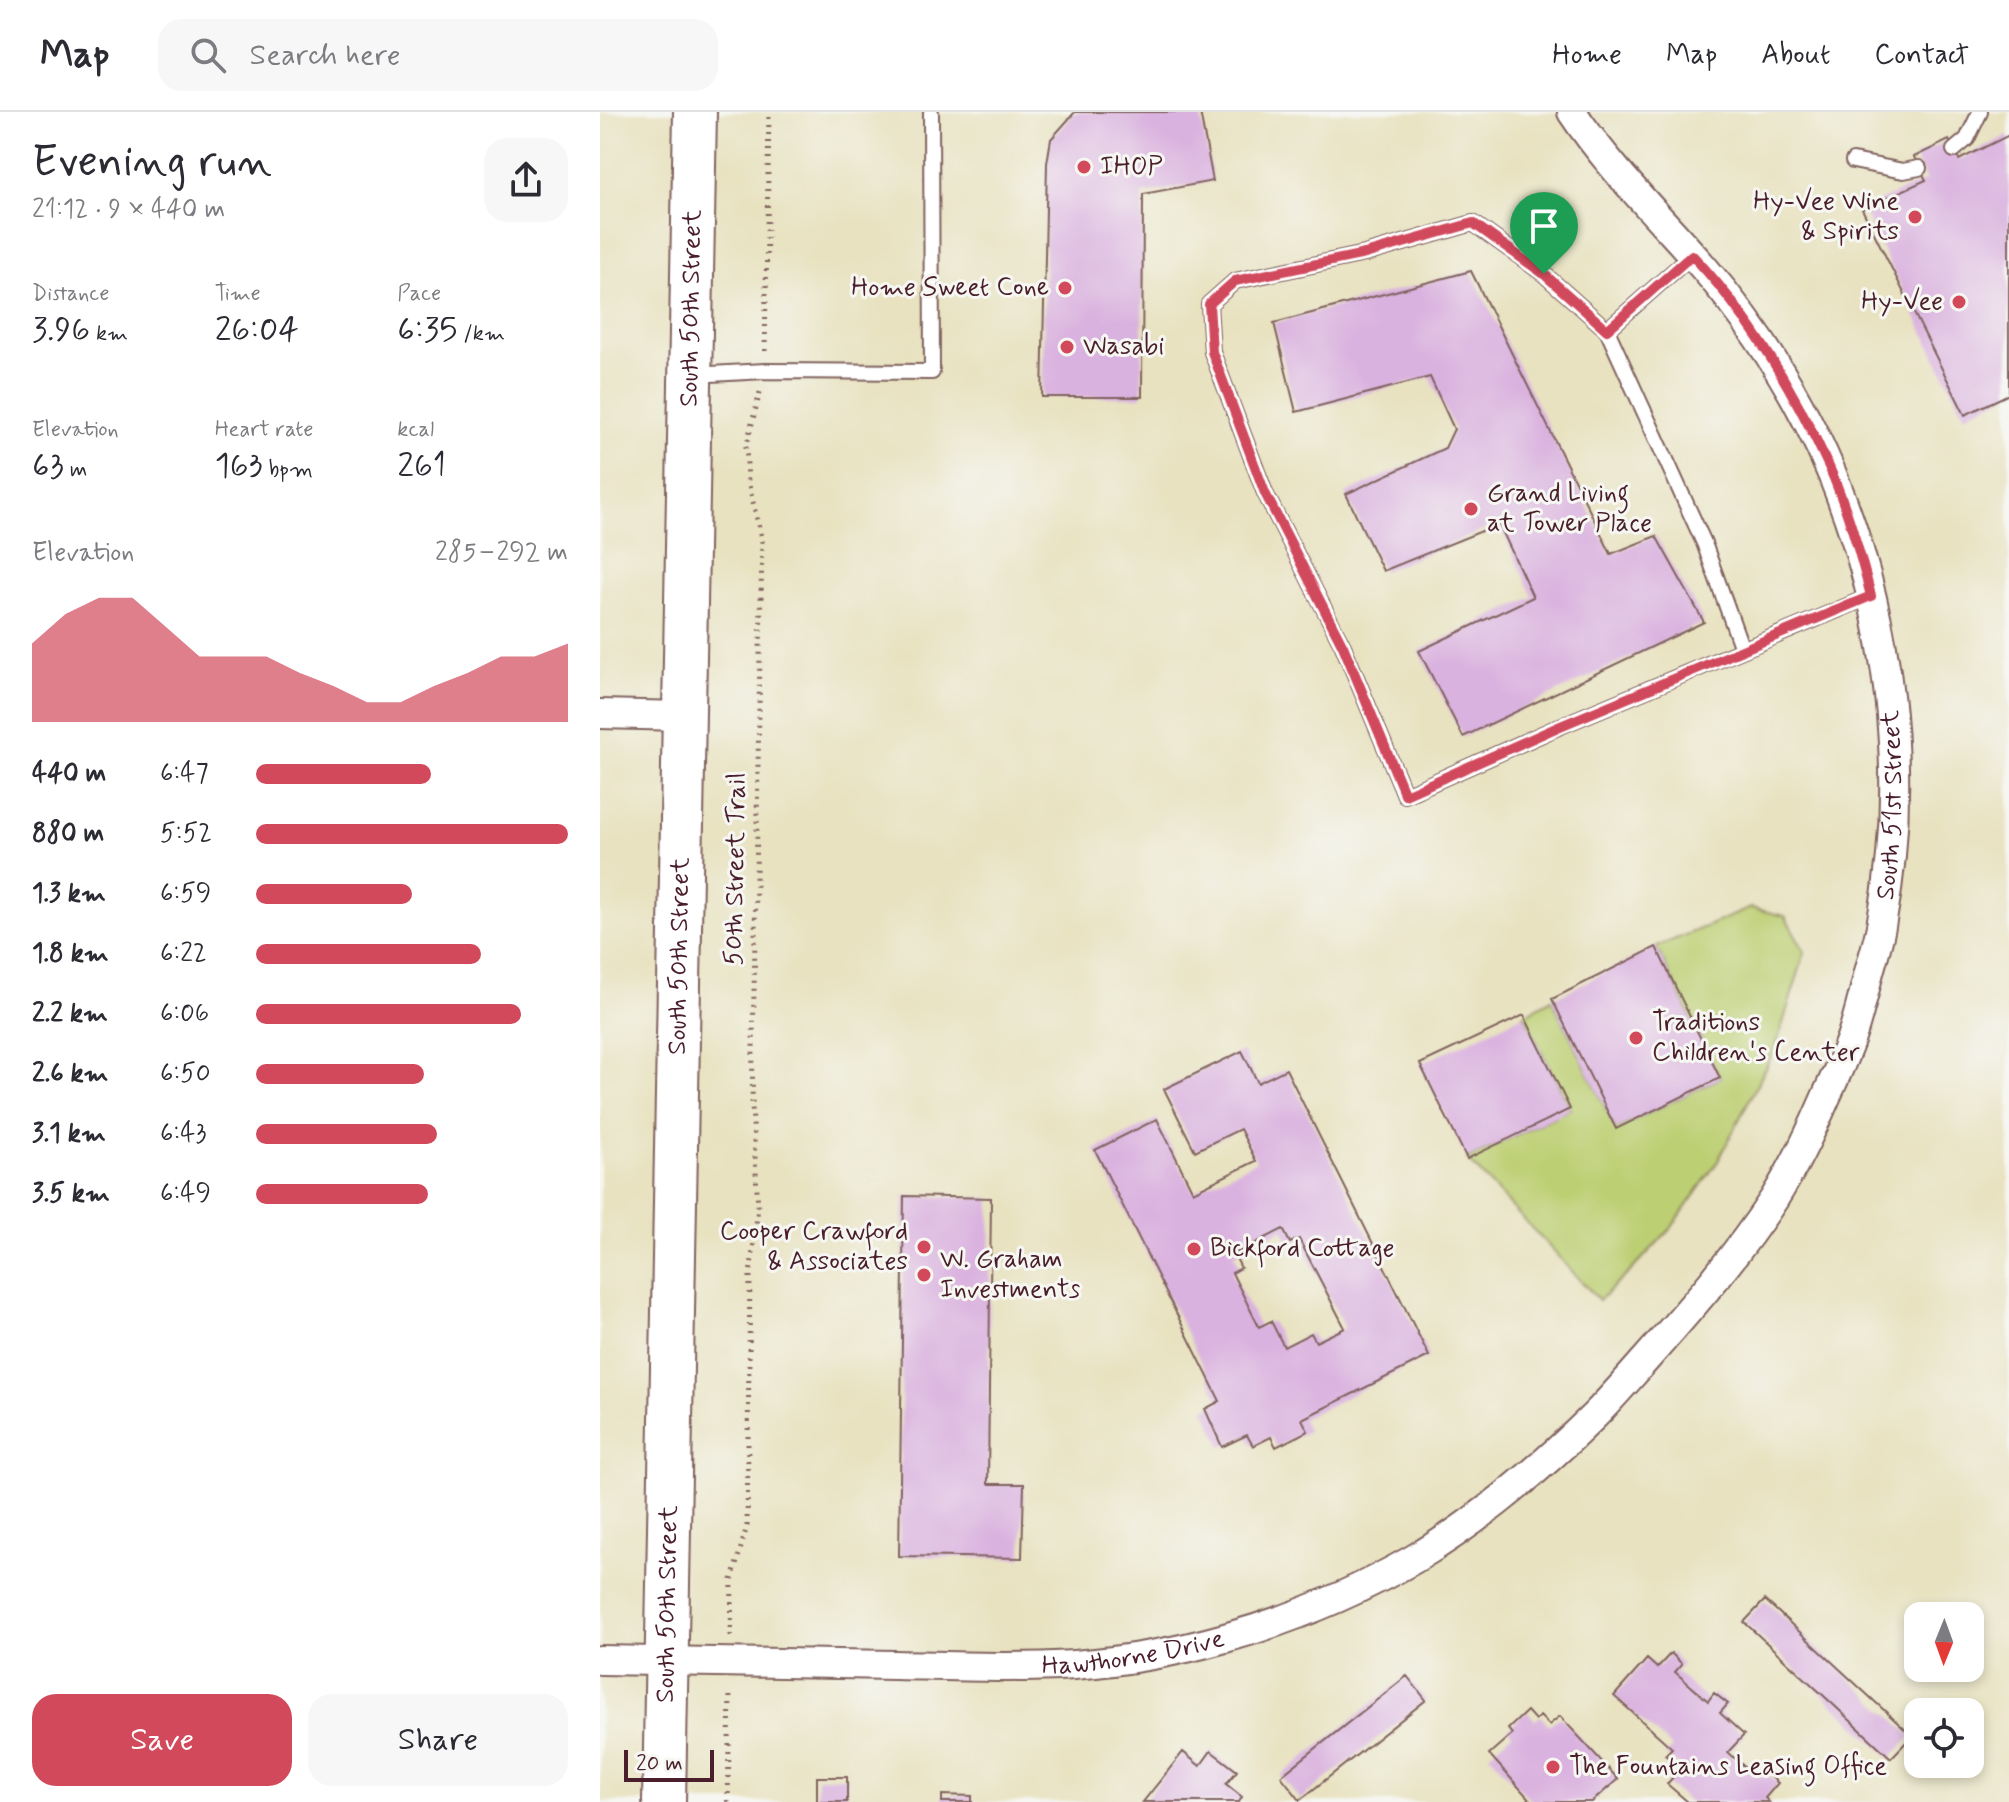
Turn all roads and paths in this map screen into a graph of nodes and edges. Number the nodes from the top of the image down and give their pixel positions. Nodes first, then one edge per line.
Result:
1 (695, 112) edge
2 (769, 112) edge
3 (931, 112) edge
4 (1572, 112) edge
5 (1980, 112) edge
6 (1954, 150) dead end
7 (1853, 161) dead end
8 (1919, 168) dead end
9 (1692, 255) junction
10 (1607, 330) junction
11 (765, 371) junction
12 (690, 375) junction
13 (1871, 596) junction
14 (1742, 649) junction
15 (600, 714) edge
16 (683, 716) junction
17 (1598, 1412) joint
18 (731, 1627) dead end
19 (600, 1660) edge
20 (667, 1661) junction
21 (730, 1693) dead end
22 (664, 1802) edge
23 (728, 1802) edge

1 - 12 main road, South 50th Street
2 - 11 path, 50th Street Trail
3 - 11 lane
4 - 9 street, South 51st Street
5 - 6 lane
7 - 8 lane
9 - 10 lane
9 - 13 street, South 51st Street
10 - 14 lane
10 - 14 lane
11 - 12 lane
11 - 18 path, 50th Street Trail
12 - 16 main road, South 50th Street
13 - 14 lane
13 - 17 street, South 51st Street
15 - 16 street
16 - 20 main road, South 50th Street
17 - 20 street, Hawthorne Drive
19 - 20 street, Hawthorne Drive
20 - 22 main road, South 50th Street
21 - 23 path

